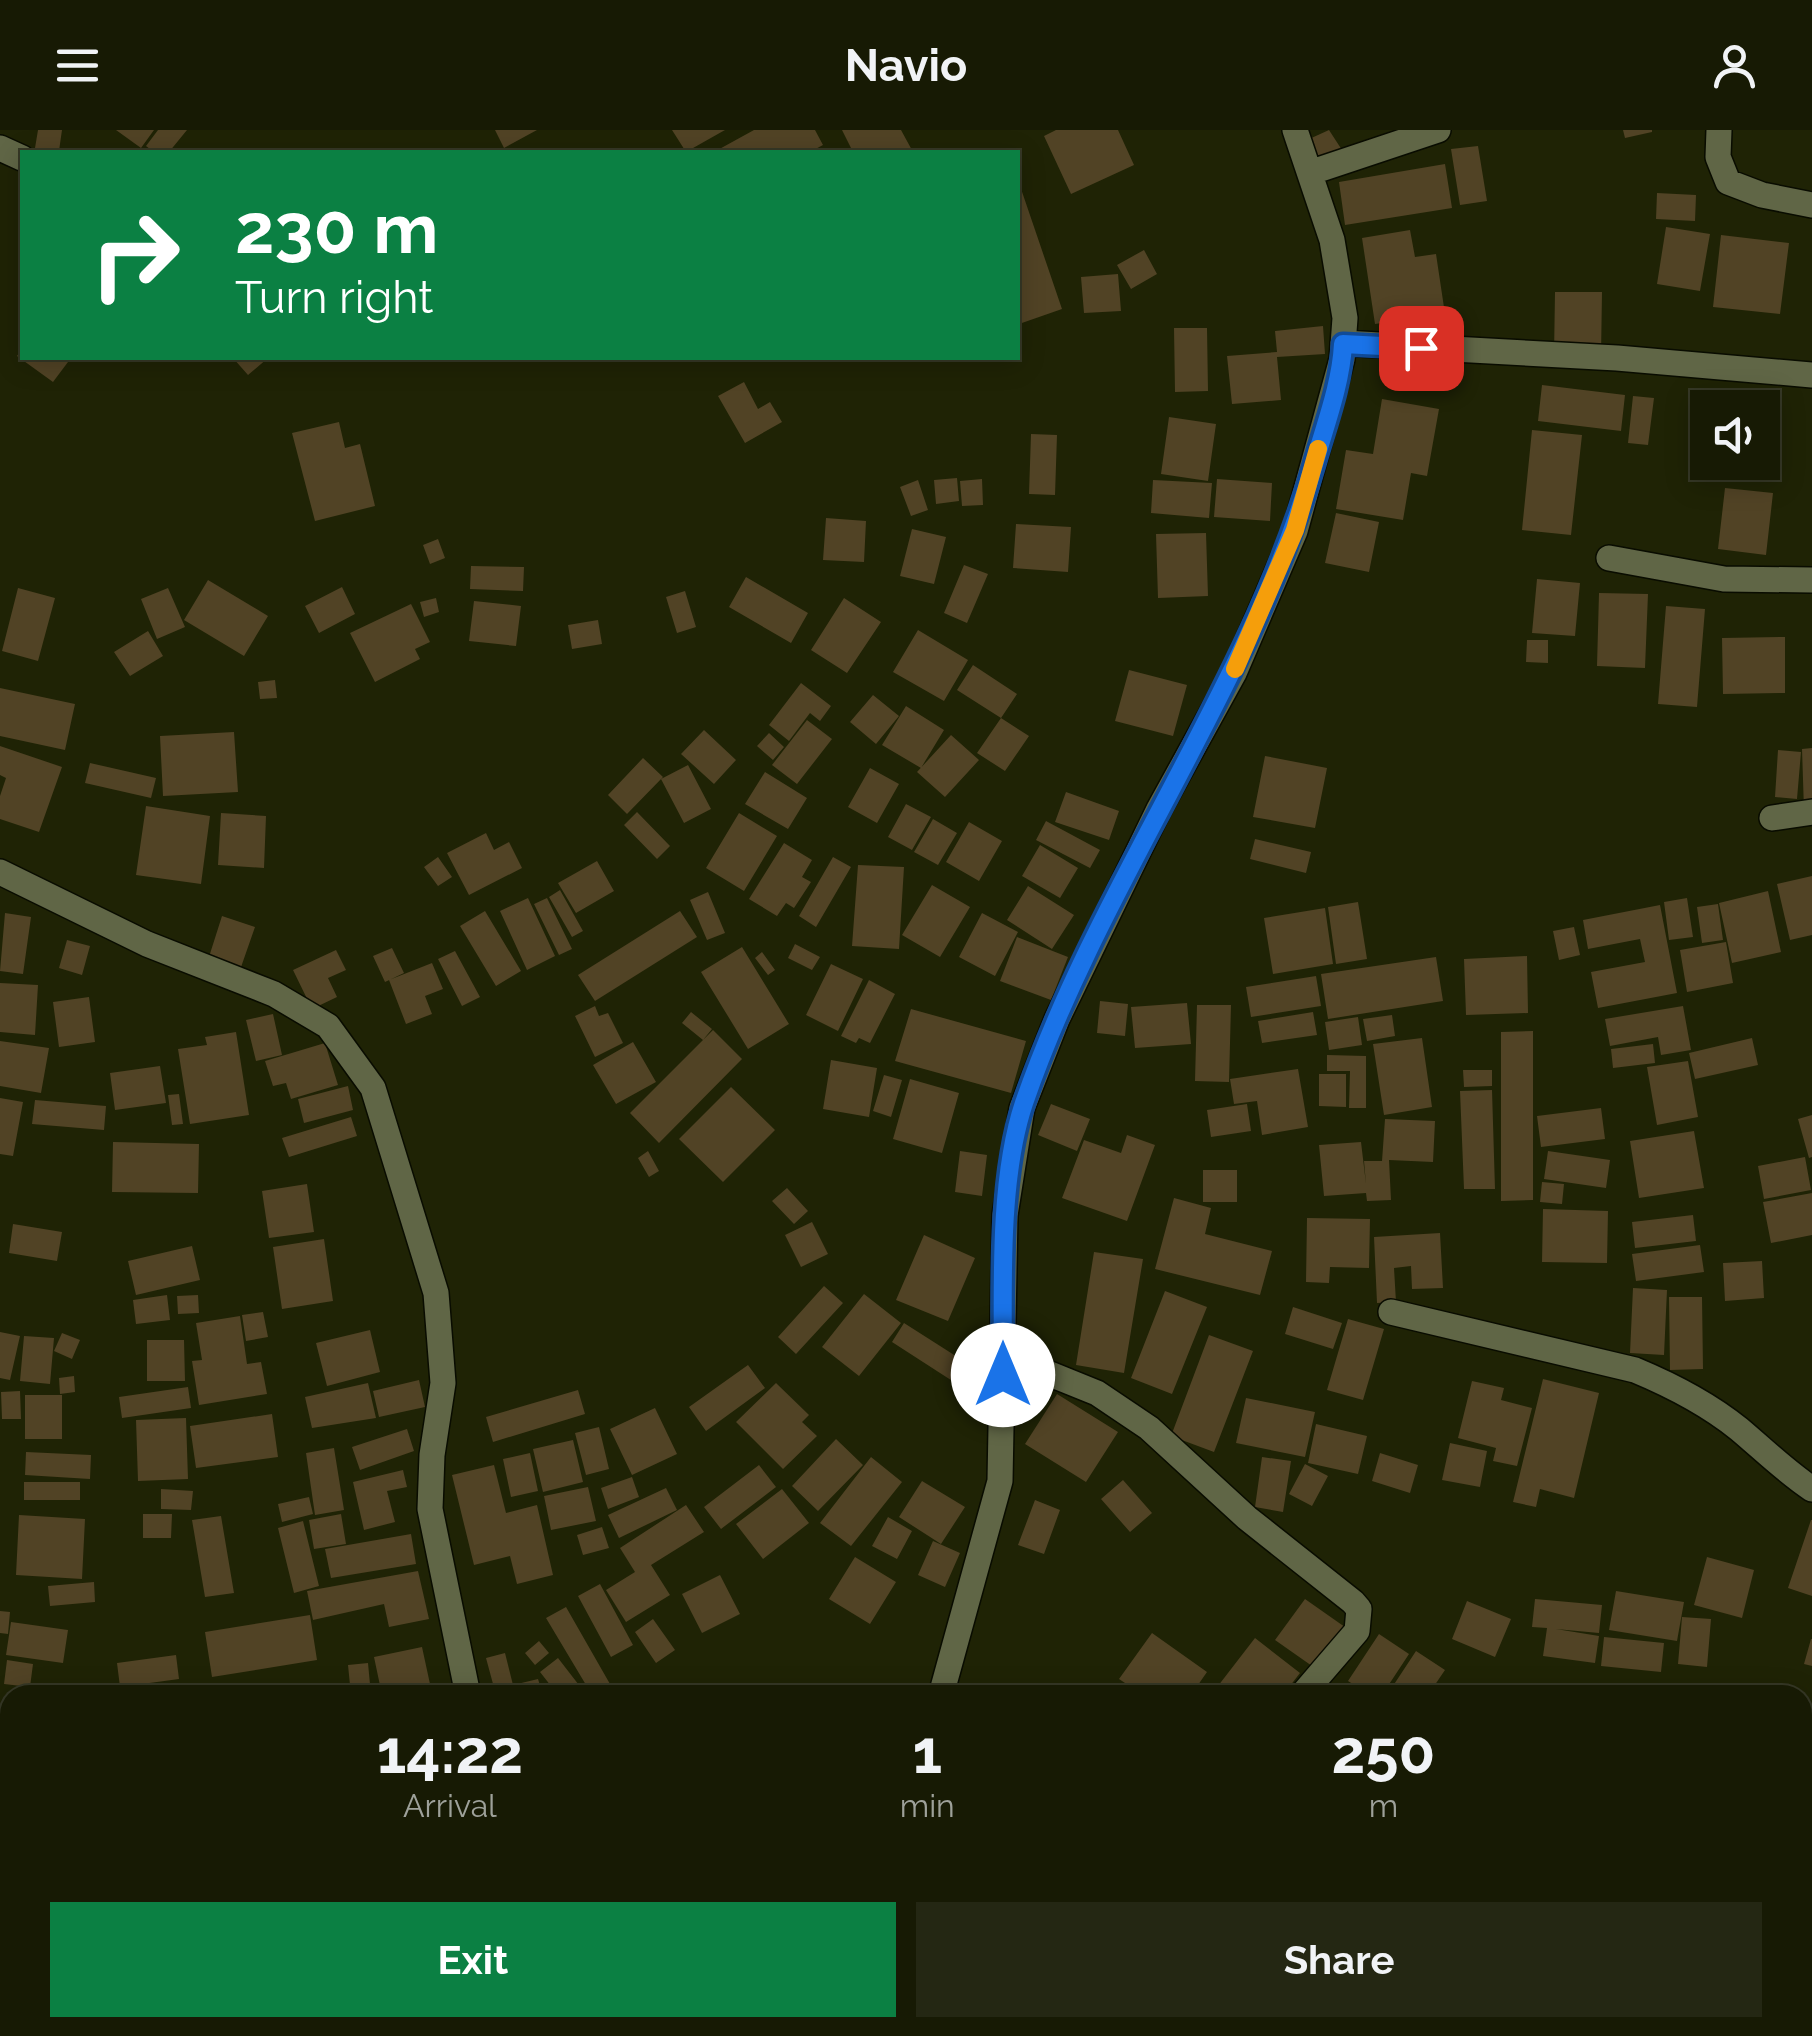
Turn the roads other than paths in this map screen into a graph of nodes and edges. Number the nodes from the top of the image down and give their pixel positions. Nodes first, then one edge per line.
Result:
1 (1295, 130) edge
2 (1438, 130) edge
3 (1719, 130) edge
4 (1312, 172) junction
5 (1812, 205) edge
6 (1343, 344) junction
7 (1812, 375) edge
8 (1609, 558) dead end
9 (1812, 580) edge
10 (1812, 812) edge
11 (1772, 818) dead end
12 (0, 872) edge
13 (1392, 1312) dead end
14 (1003, 1355) junction
15 (1812, 1490) edge
16 (466, 1685) edge
17 (943, 1685) edge
18 (1311, 1685) edge

1 - 4 street
2 - 4 street
3 - 5 street
4 - 6 street
6 - 7 street
6 - 14 street
8 - 9 street
10 - 11 street
12 - 16 street
13 - 15 street
14 - 17 street
14 - 18 street

